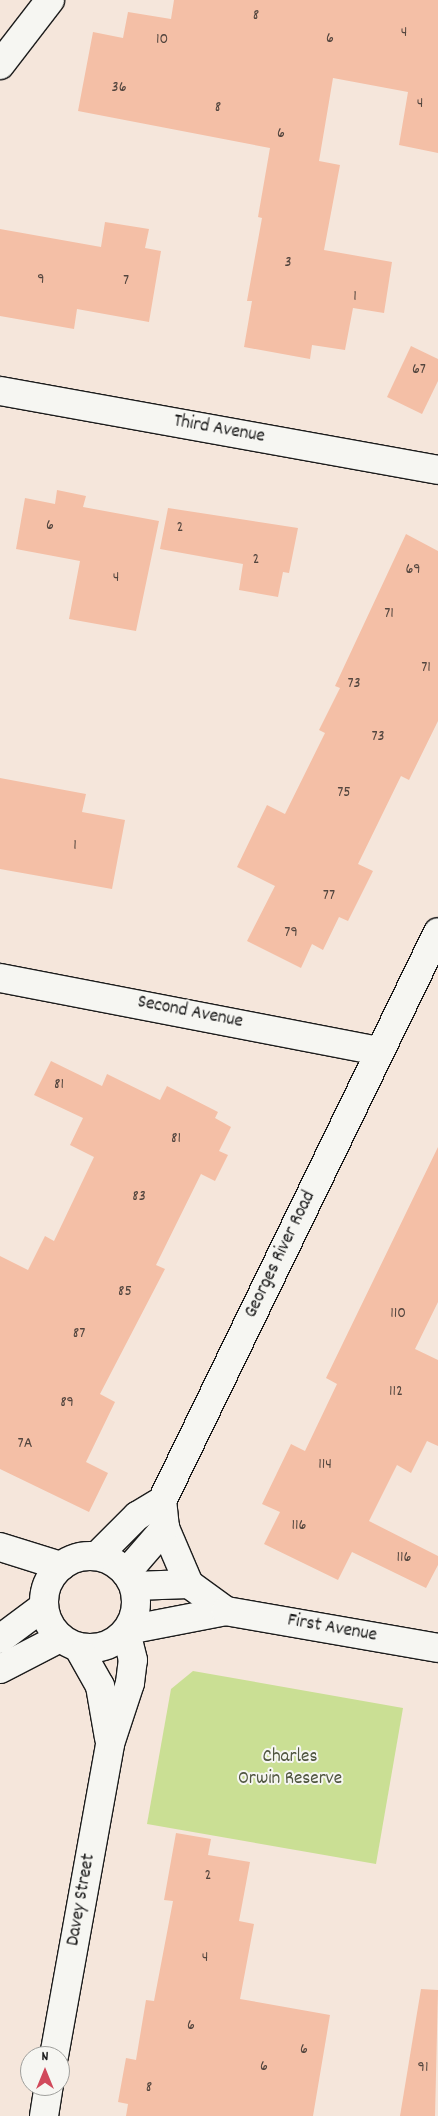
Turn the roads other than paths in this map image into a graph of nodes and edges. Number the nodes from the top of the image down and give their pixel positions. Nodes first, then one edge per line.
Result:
1 (50, 0) edge
2 (0, 65) edge
3 (0, 391) edge
4 (438, 470) edge
5 (438, 932) edge
6 (0, 978) edge
7 (379, 1051) junction
8 (162, 1502) junction
9 (165, 1528) junction
10 (0, 1547) edge
11 (97, 1556) junction
12 (62, 1566) junction
13 (130, 1579) junction
14 (188, 1584) junction
15 (43, 1607) junction
16 (226, 1611) junction
17 (127, 1631) junction
18 (0, 1640) edge
19 (69, 1642) junction
20 (438, 1648) edge
21 (0, 1669) edge
22 (110, 1744) junction
23 (56, 2046) edge
24 (47, 2096) edge
25 (44, 2116) edge

1 - 2 street
3 - 4 street, Third Avenue
5 - 7 street, Georges River Road
6 - 7 street, Second Avenue
7 - 8 street, Georges River Road
8 - 9 street
8 - 11 street
9 - 13 street
9 - 14 street
10 - 12 street
11 - 12 street
11 - 13 street
12 - 15 street
13 - 14 street
13 - 17 street
14 - 16 street, First Avenue
15 - 18 street
15 - 19 street
16 - 17 street, First Avenue
16 - 20 street, First Avenue
17 - 19 street
17 - 22 street, Davey Street
19 - 21 street
19 - 22 street, Davey Street
22 - 23 street, Davey Street
24 - 25 street

